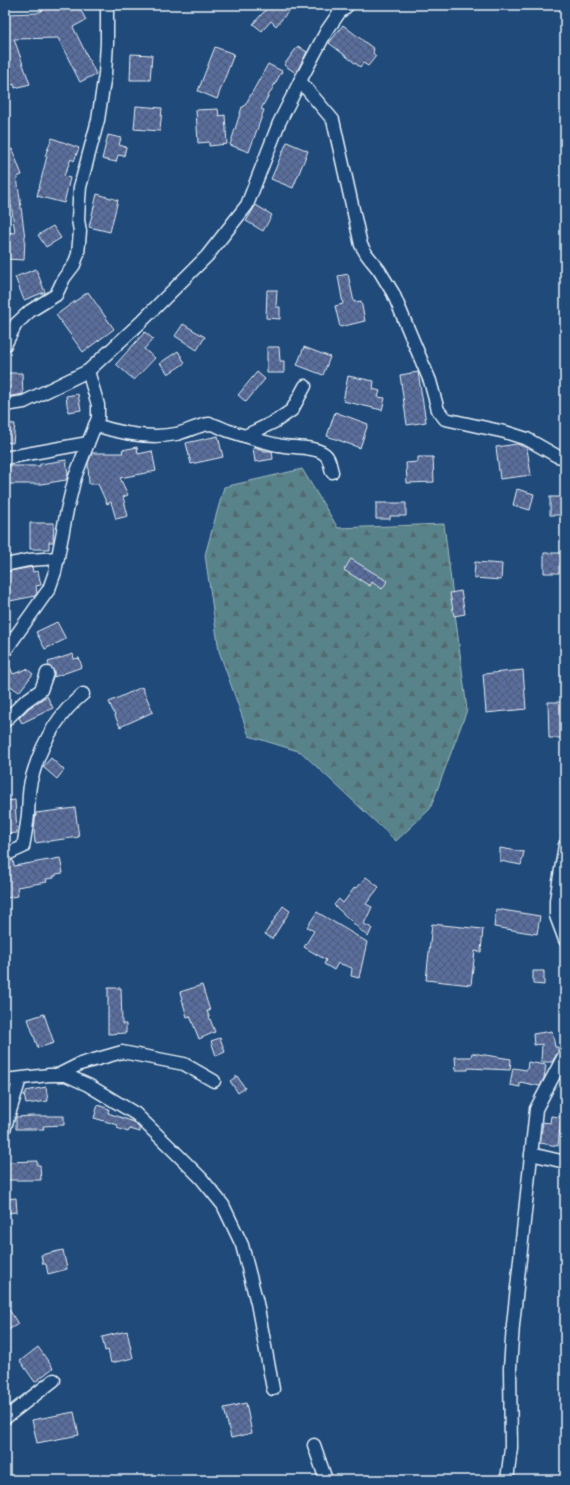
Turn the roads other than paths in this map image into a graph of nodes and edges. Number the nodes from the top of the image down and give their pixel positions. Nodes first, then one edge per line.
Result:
1 (107, 5) edge
2 (348, 5) edge
3 (300, 82) junction
4 (5, 345) edge
5 (88, 371) junction
6 (305, 386) dead end
7 (5, 405) edge
8 (96, 425) junction
9 (245, 436) junction
10 (88, 443) junction
11 (5, 458) edge
12 (565, 458) edge
13 (332, 472) dead end
14 (58, 558) junction
15 (5, 565) edge
16 (5, 651) edge
17 (47, 672) dead end
18 (83, 694) dead end
19 (5, 721) edge
20 (565, 845) edge
21 (5, 855) edge
22 (565, 940) edge
23 (565, 1054) edge
24 (57, 1075) junction
25 (20, 1079) junction
26 (5, 1080) edge
27 (214, 1081) dead end
28 (5, 1127) edge
29 (531, 1154) junction
30 (565, 1162) edge
31 (54, 1380) dead end
32 (273, 1389) dead end
33 (5, 1418) edge
34 (314, 1445) dead end
35 (326, 1480) edge
36 (507, 1480) edge

1 - 4 street
2 - 3 street
3 - 5 street
3 - 12 street
5 - 7 street
5 - 8 street
6 - 9 street
8 - 9 street
8 - 10 street
9 - 13 street
10 - 11 street
10 - 14 street
14 - 15 street
14 - 16 street
17 - 19 street
18 - 21 street
20 - 22 street
23 - 29 street
24 - 25 street
24 - 27 street
24 - 32 street
25 - 26 street
25 - 28 street
29 - 30 street
29 - 36 street
31 - 33 street
34 - 35 street

